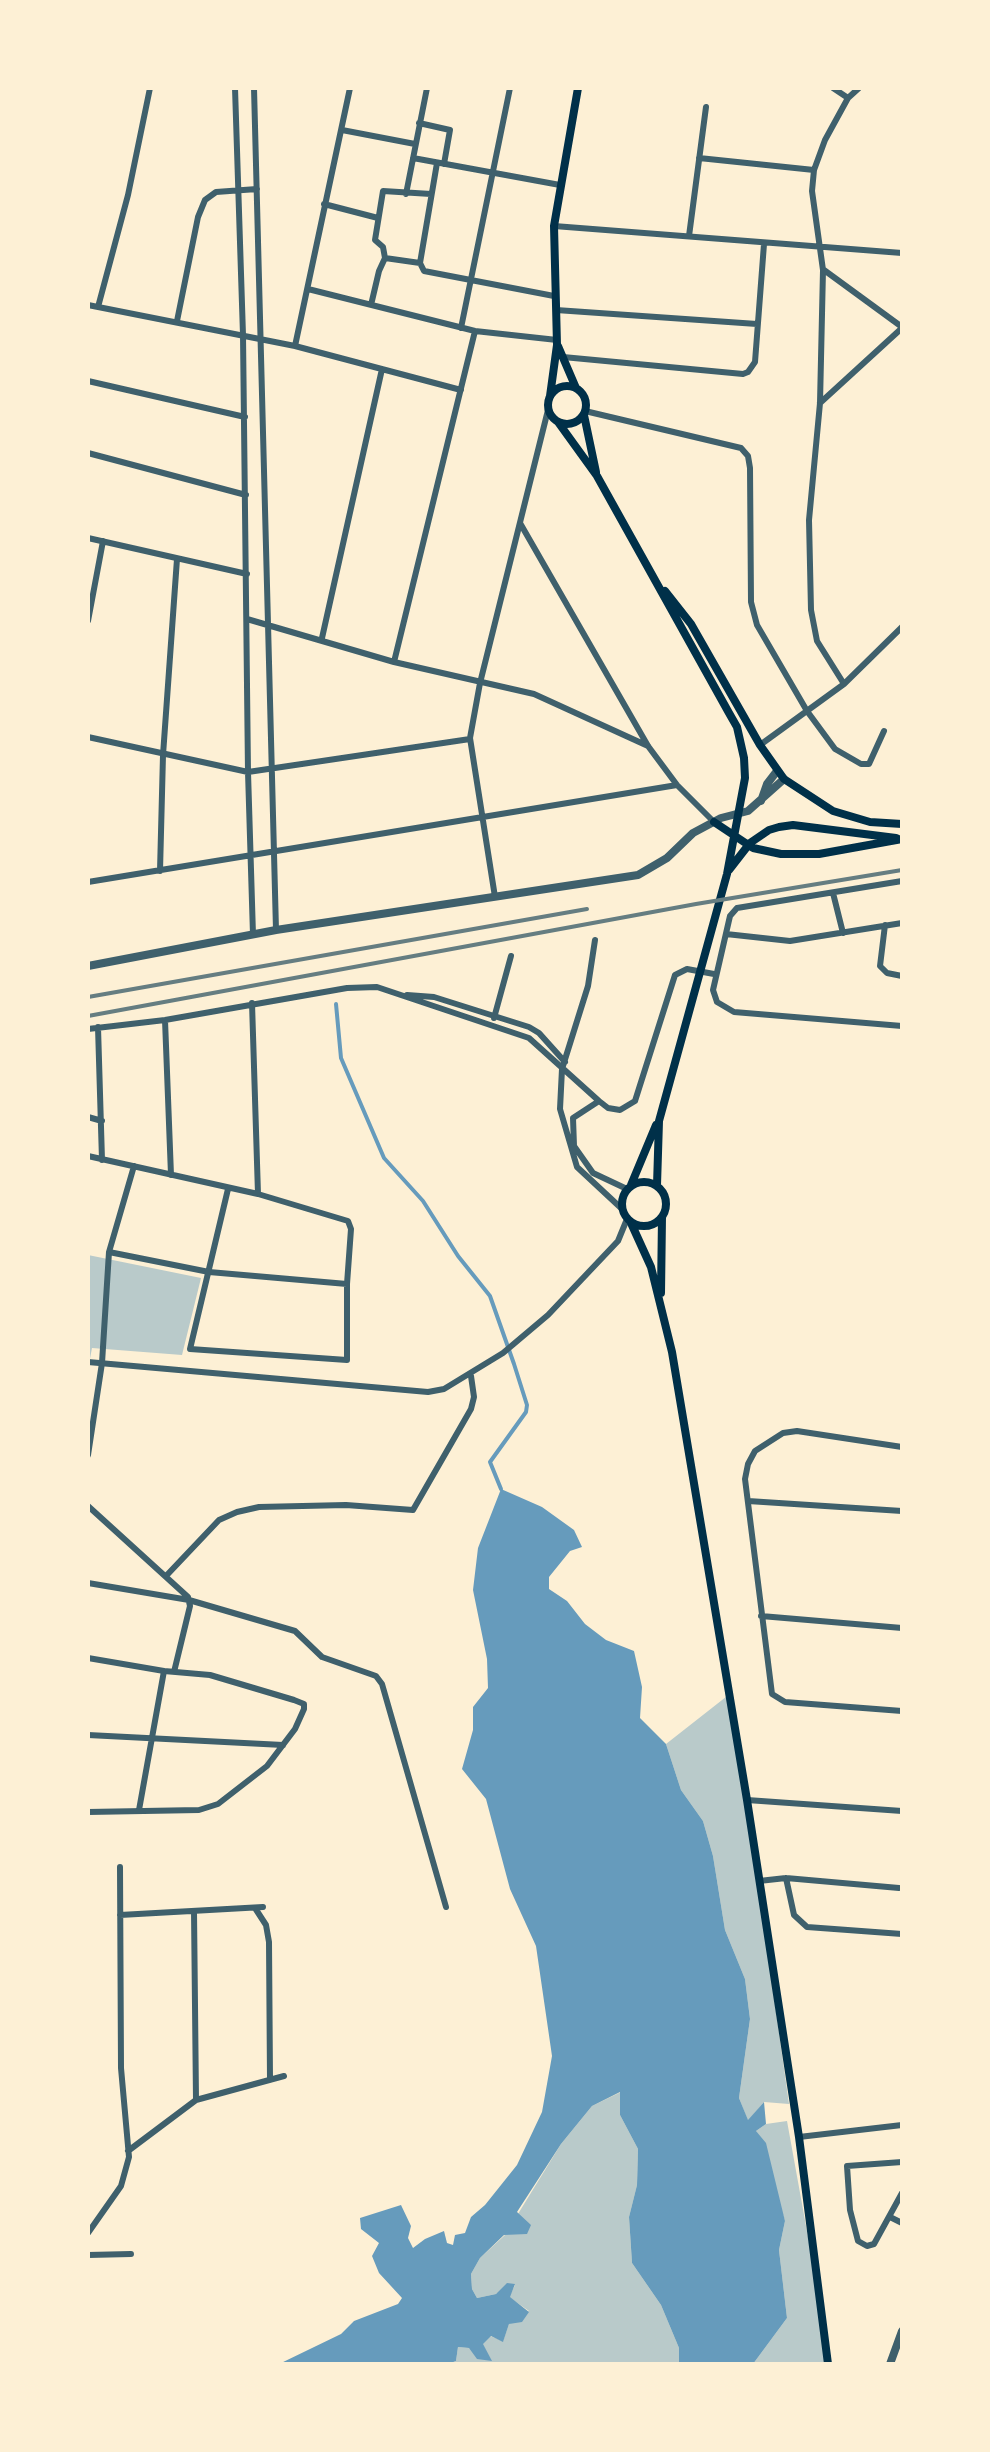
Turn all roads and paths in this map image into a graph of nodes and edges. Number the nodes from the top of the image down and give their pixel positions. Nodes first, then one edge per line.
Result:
1 (150, 88) edge
2 (234, 88) edge
3 (254, 88) edge
4 (350, 88) edge
5 (426, 88) edge
6 (510, 88) edge
7 (578, 88) edge
8 (832, 88) edge
9 (859, 88) edge
10 (848, 98) junction
11 (706, 107) dead end
12 (419, 124) junction
13 (342, 130) junction
14 (415, 144) junction
15 (413, 158) junction
16 (699, 158) junction
17 (440, 163) junction
18 (814, 170) junction
19 (494, 174) junction
20 (560, 185) junction
21 (257, 189) junction
22 (238, 190) junction
23 (406, 194) junction
24 (432, 194) junction
25 (324, 204) junction
26 (378, 218) junction
27 (554, 226) junction
28 (689, 236) junction
29 (764, 244) junction
30 (820, 249) junction
31 (902, 253) edge
32 (385, 258) junction
33 (420, 263) junction
34 (823, 270) junction
35 (470, 280) junction
36 (308, 289) junction
37 (554, 296) junction
38 (88, 305) edge
39 (98, 306) junction
40 (371, 306) junction
41 (556, 310) junction
42 (177, 321) junction
43 (757, 324) junction
44 (461, 328) junction
45 (902, 328) edge
46 (475, 331) junction
47 (243, 335) junction
48 (263, 340) junction
49 (557, 342) junction
50 (295, 346) junction
51 (563, 357) junction
52 (382, 369) junction
53 (88, 381) edge
54 (576, 388) junction
55 (460, 390) junction
56 (550, 396) junction
57 (820, 402) junction
58 (548, 410) junction
59 (584, 413) junction
60 (245, 417) junction
61 (558, 422) junction
62 (88, 454) edge
63 (597, 476) junction
64 (246, 495) junction
65 (519, 522) junction
66 (88, 538) edge
67 (103, 541) junction
68 (177, 559) junction
69 (650, 571) junction
70 (247, 574) junction
71 (90, 591) edge
72 (248, 619) junction
73 (88, 621) edge
74 (268, 625) junction
75 (902, 626) edge
76 (322, 638) junction
77 (394, 662) junction
78 (480, 683) junction
79 (844, 684) junction
80 (807, 711) junction
81 (884, 730) dead end
82 (88, 737) edge
83 (470, 738) junction
84 (760, 744) junction
85 (648, 746) junction
86 (163, 755) junction
87 (274, 768) junction
88 (777, 770) junction
89 (248, 772) junction
90 (784, 779) junction
91 (677, 785) junction
92 (761, 801) junction
93 (482, 816) junction
94 (714, 822) junction
95 (902, 824) edge
96 (902, 839) edge
97 (274, 852) junction
98 (250, 856) junction
99 (160, 871) junction
100 (727, 874) junction
101 (902, 881) edge
102 (88, 882) edge
103 (833, 893) junction
104 (495, 897) junction
105 (902, 923) edge
106 (885, 925) junction
107 (276, 930) junction
108 (843, 933) junction
109 (253, 934) junction
110 (725, 934) junction
111 (594, 940) dead end
112 (511, 956) dead end
113 (88, 966) edge
114 (714, 974) junction
115 (902, 976) edge
116 (406, 996) junction
117 (252, 1003) junction
118 (494, 1015) junction
119 (166, 1020) junction
120 (492, 1026) junction
121 (902, 1026) edge
122 (98, 1027) junction
123 (88, 1029) edge
124 (563, 1066) junction
125 (599, 1101) junction
126 (88, 1118) edge
127 (102, 1122) junction
128 (658, 1122) junction
129 (88, 1156) edge
130 (102, 1160) junction
131 (134, 1166) junction
132 (171, 1175) junction
133 (657, 1185) junction
134 (629, 1187) junction
135 (228, 1190) junction
136 (258, 1194) junction
137 (622, 1208) junction
138 (662, 1217) junction
139 (629, 1221) junction
140 (109, 1252) junction
141 (209, 1272) junction
142 (347, 1284) junction
143 (661, 1302) junction
144 (88, 1362) edge
145 (102, 1363) junction
146 (470, 1375) junction
147 (902, 1447) edge
148 (88, 1455) edge
149 (748, 1501) junction
150 (88, 1506) edge
151 (902, 1511) edge
152 (166, 1576) junction
153 (88, 1583) edge
154 (189, 1600) junction
155 (761, 1616) junction
156 (902, 1628) edge
157 (88, 1658) edge
158 (164, 1672) junction
159 (174, 1672) junction
160 (902, 1711) edge
161 (88, 1735) edge
162 (154, 1737) junction
163 (284, 1746) junction
164 (747, 1800) junction
165 (139, 1810) junction
166 (902, 1811) edge
167 (88, 1812) edge
168 (120, 1866) dead end
169 (786, 1878) junction
170 (759, 1881) junction
171 (899, 1888) dead end
172 (446, 1908) dead end
173 (194, 1911) junction
174 (120, 1916) junction
175 (902, 1934) edge
176 (284, 2076) dead end
177 (270, 2080) junction
178 (196, 2100) junction
179 (902, 2125) edge
180 (799, 2137) junction
181 (128, 2151) junction
182 (902, 2162) edge
183 (902, 2193) edge
184 (890, 2217) junction
185 (902, 2223) edge
186 (88, 2233) edge
187 (130, 2254) dead end
188 (88, 2255) edge
189 (902, 2334) edge
190 (830, 2362) edge
191 (889, 2362) edge

1 - 39 street
2 - 22 street
3 - 21 street
4 - 13 street
5 - 12 street
6 - 19 street
7 - 20 main road
8 - 10 street
9 - 10 street
10 - 18 street
11 - 16 street
12 - 14 street
12 - 17 street
13 - 14 street
13 - 25 street
14 - 15 street
15 - 17 street
15 - 23 street
16 - 18 street
16 - 28 street
17 - 19 street
17 - 24 street
18 - 30 street
19 - 20 street
19 - 35 street
20 - 27 main road
21 - 22 street
21 - 48 street
22 - 42 street
22 - 47 street
23 - 24 street
23 - 26 street
24 - 33 street
25 - 26 street
25 - 36 street
26 - 32 street
27 - 28 street
27 - 37 main road
28 - 29 street
29 - 30 street
29 - 43 street
30 - 31 street
30 - 34 street
32 - 33 street
32 - 40 street
33 - 35 street
34 - 45 street
34 - 57 street
35 - 37 street
35 - 44 street
36 - 40 street
36 - 50 street
37 - 41 main road
38 - 39 street
39 - 42 street
40 - 44 street
41 - 43 street
41 - 49 main road
42 - 47 street
43 - 51 street
44 - 46 street
45 - 57 street
46 - 49 street
46 - 55 street
47 - 48 street
47 - 60 street
48 - 50 street
48 - 74 street
49 - 51 main road
49 - 56 main road
50 - 52 street
51 - 54 main road
52 - 55 street
52 - 76 street
53 - 60 street
54 - 56 main road
54 - 59 main road
55 - 77 street
56 - 58 main road
57 - 79 street
58 - 61 main road
58 - 65 street
59 - 61 main road
59 - 63 main road
59 - 80 street
60 - 64 street
61 - 63 main road
62 - 64 street
63 - 69 main road
64 - 70 street
65 - 78 street
65 - 85 street
66 - 67 street
67 - 68 street
67 - 71 street
68 - 70 street
68 - 86 street
69 - 84 main road
69 - 100 main road
70 - 72 street
71 - 73 street
72 - 74 street
72 - 89 street
74 - 76 street
74 - 87 street
75 - 79 street
76 - 77 street
77 - 78 street
78 - 83 street
78 - 85 street
79 - 80 street
80 - 81 street
80 - 84 street
82 - 86 street
83 - 87 street
83 - 93 street
84 - 88 main road
85 - 91 street
86 - 89 street
86 - 99 street
87 - 89 street
87 - 97 street
88 - 90 main road
88 - 92 street
89 - 98 street
90 - 92 street
90 - 95 main road
91 - 93 street
91 - 94 street
92 - 94 street
93 - 97 street
93 - 104 street
94 - 96 main road
94 - 104 street
96 - 100 main road
97 - 98 street
97 - 107 street
98 - 99 street
98 - 109 street
99 - 102 street
100 - 128 main road
101 - 103 street
103 - 108 street
103 - 110 street
104 - 107 street
105 - 106 street
106 - 108 street
106 - 115 street
107 - 109 street
108 - 110 street
109 - 113 street
110 - 114 street
111 - 124 street
112 - 118 street
114 - 121 street
114 - 125 street
116 - 117 street
116 - 118 street
116 - 120 street
117 - 119 street
117 - 136 street
118 - 120 street
118 - 124 street
119 - 122 street
119 - 132 street
120 - 124 street
122 - 123 street
122 - 127 street
124 - 125 street
124 - 137 street
125 - 134 street
126 - 127 street
127 - 130 street
128 - 133 main road
128 - 134 main road
129 - 130 street
130 - 131 street
131 - 132 street
131 - 140 street
132 - 135 street
133 - 134 main road
133 - 138 main road
134 - 137 main road
135 - 136 street
135 - 141 street
136 - 142 street
137 - 139 main road
138 - 139 main road
138 - 143 main road
139 - 143 main road
139 - 146 street
140 - 141 street
140 - 145 street
141 - 142 street
141 - 142 street
143 - 164 main road
144 - 145 street
145 - 146 street
145 - 148 street
146 - 152 street
147 - 149 street
149 - 151 street
149 - 155 street
150 - 152 street
152 - 154 street
153 - 154 street
154 - 159 street
154 - 172 street
155 - 156 street
155 - 160 street
157 - 158 street
158 - 159 street
158 - 162 street
159 - 163 street
161 - 162 street
162 - 163 street
162 - 165 street
163 - 165 street
164 - 166 street
164 - 170 main road
165 - 167 street
168 - 174 street
169 - 170 street
169 - 171 street
169 - 175 street
170 - 180 main road
173 - 174 street
173 - 177 street
173 - 178 street
174 - 181 street
176 - 177 street
177 - 178 street
178 - 181 street
179 - 180 street
180 - 190 main road
181 - 186 street
182 - 184 street
183 - 184 street
184 - 185 street
187 - 188 street
189 - 191 street

